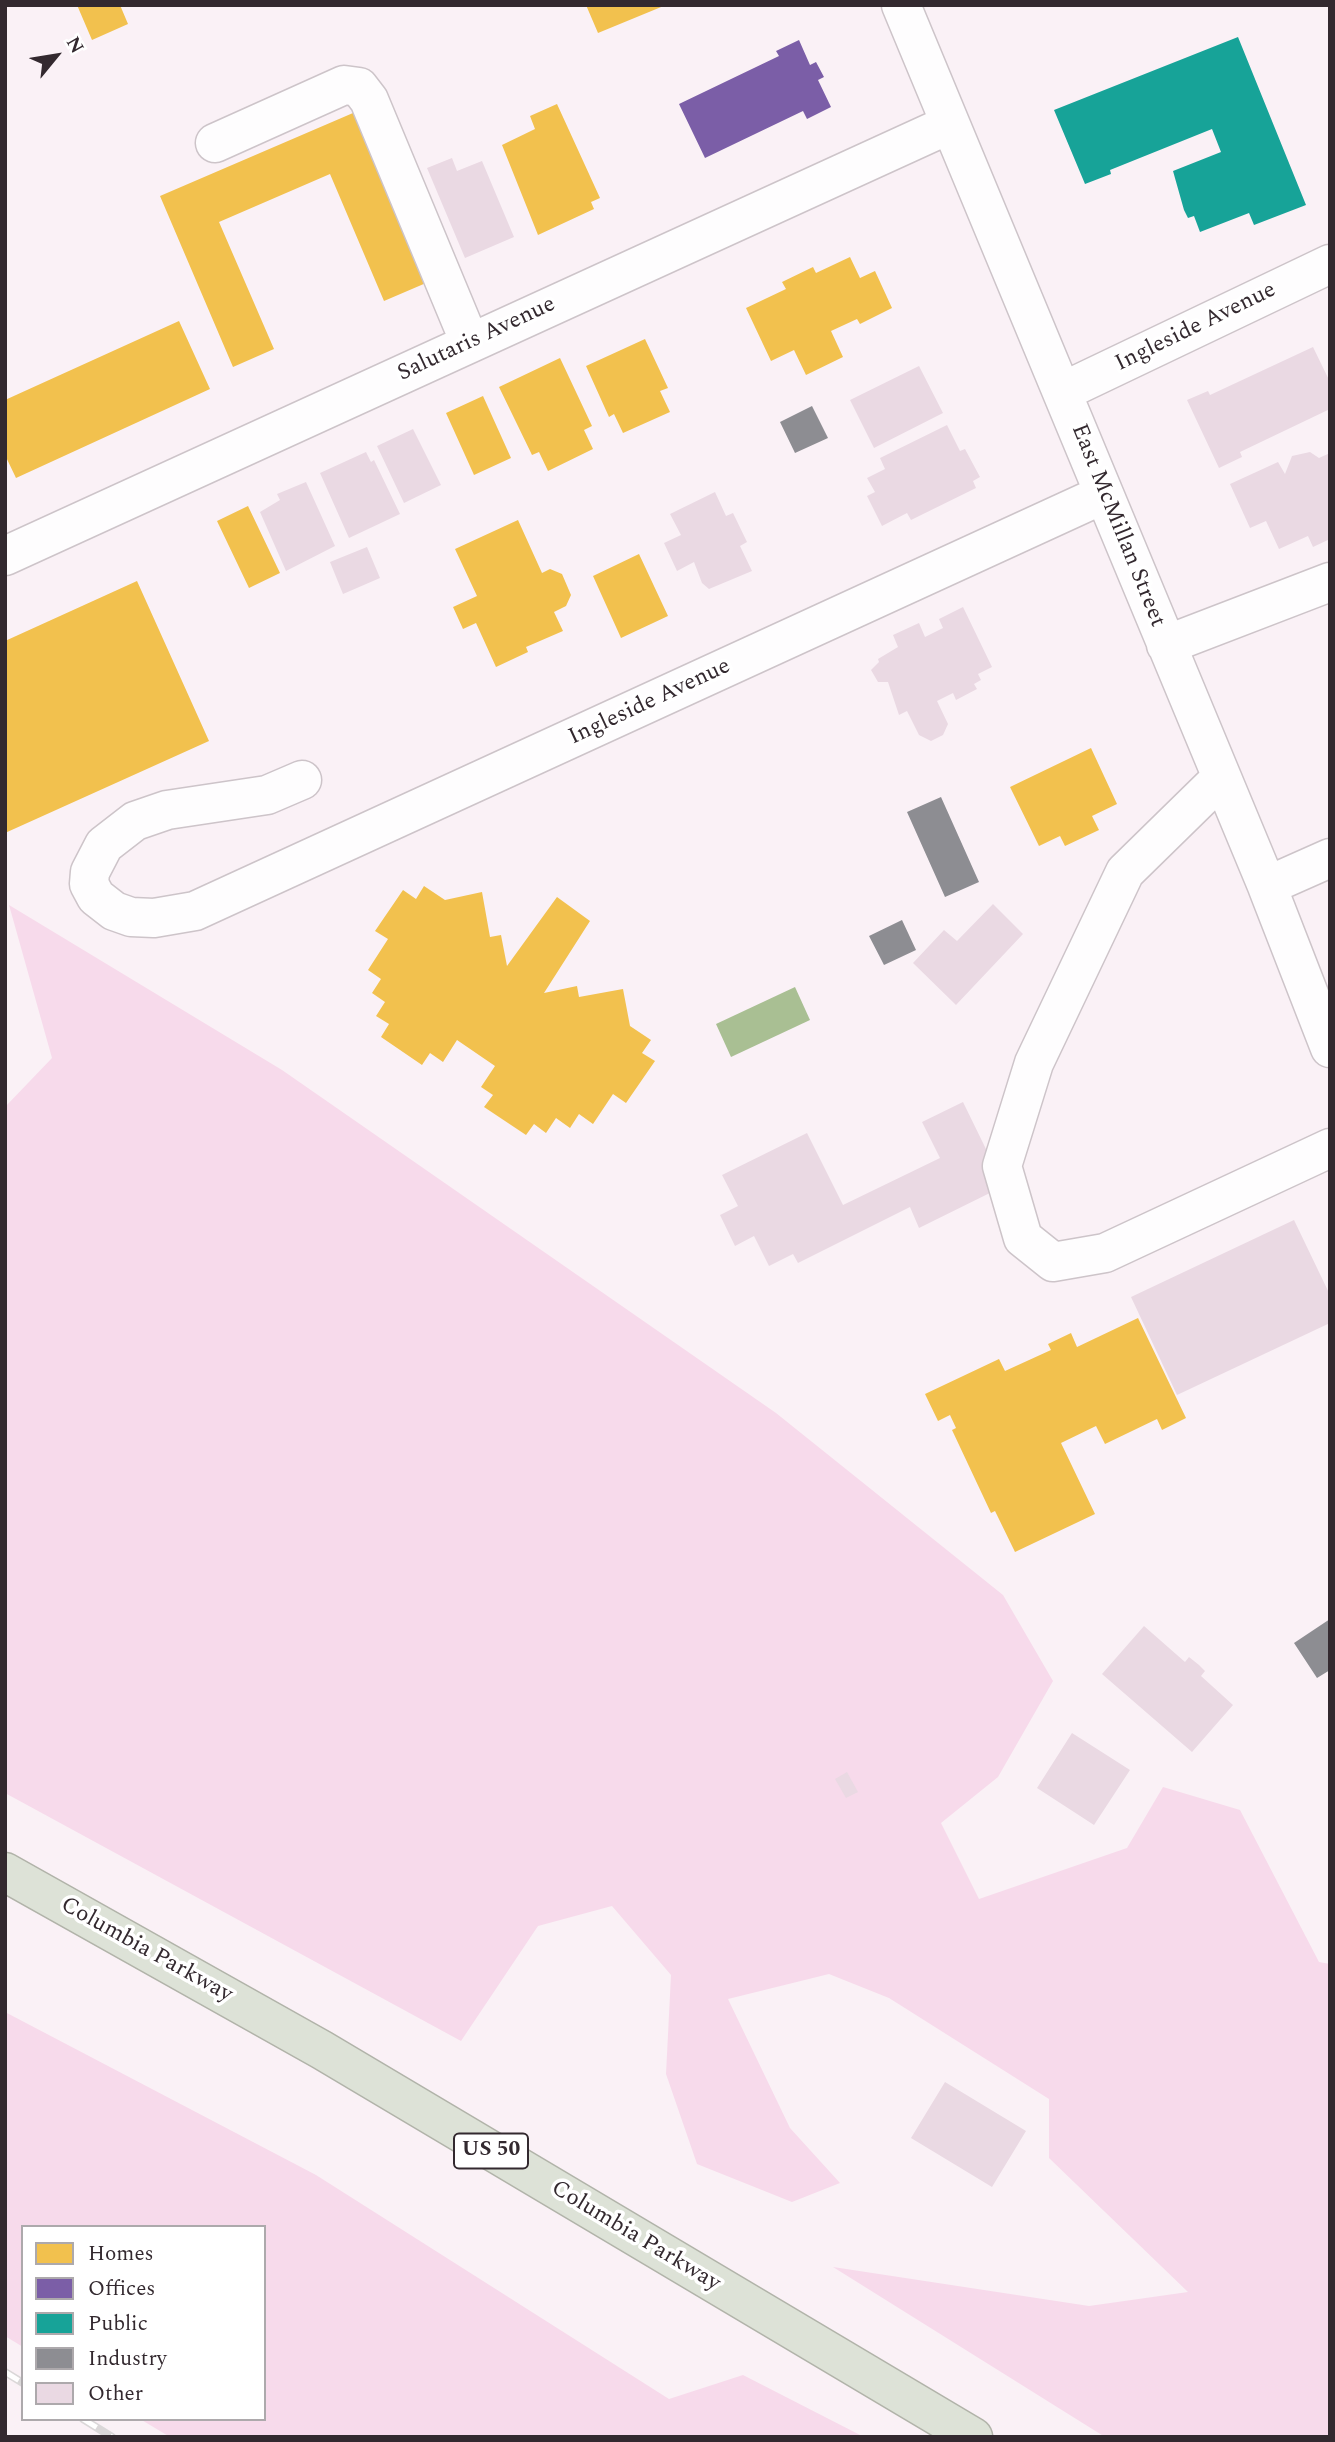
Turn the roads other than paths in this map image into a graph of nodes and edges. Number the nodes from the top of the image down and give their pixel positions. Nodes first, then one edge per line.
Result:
1 (901, 5) edge
2 (950, 124) junction
3 (215, 143) dead end
4 (1330, 264) edge
5 (470, 343) junction
6 (1062, 392) junction
7 (1104, 494) junction
8 (5, 556) edge
9 (1330, 582) edge
10 (1166, 645) junction
11 (1221, 778) junction
12 (302, 780) dead end
13 (1330, 858) edge
14 (1267, 886) junction
15 (1330, 1048) edge
16 (1330, 1148) edge
17 (1330, 1176) edge
18 (1141, 1264) dead end
19 (5, 1872) edge
20 (973, 2437) edge

1 - 2 street, East McMillan Street
2 - 5 street, Salutaris Avenue
2 - 6 street, East McMillan Street
3 - 5 street
4 - 6 street, Ingleside Avenue
5 - 8 street, Salutaris Avenue
6 - 7 street, East McMillan Street
7 - 10 street, East McMillan Street
7 - 12 street, Ingleside Avenue
9 - 10 street
10 - 11 street, East McMillan Street
11 - 14 street, East McMillan Street
11 - 16 street
13 - 14 street
14 - 15 street, East McMillan Street
17 - 18 street
19 - 20 highway, Columbia Parkway / US 50

